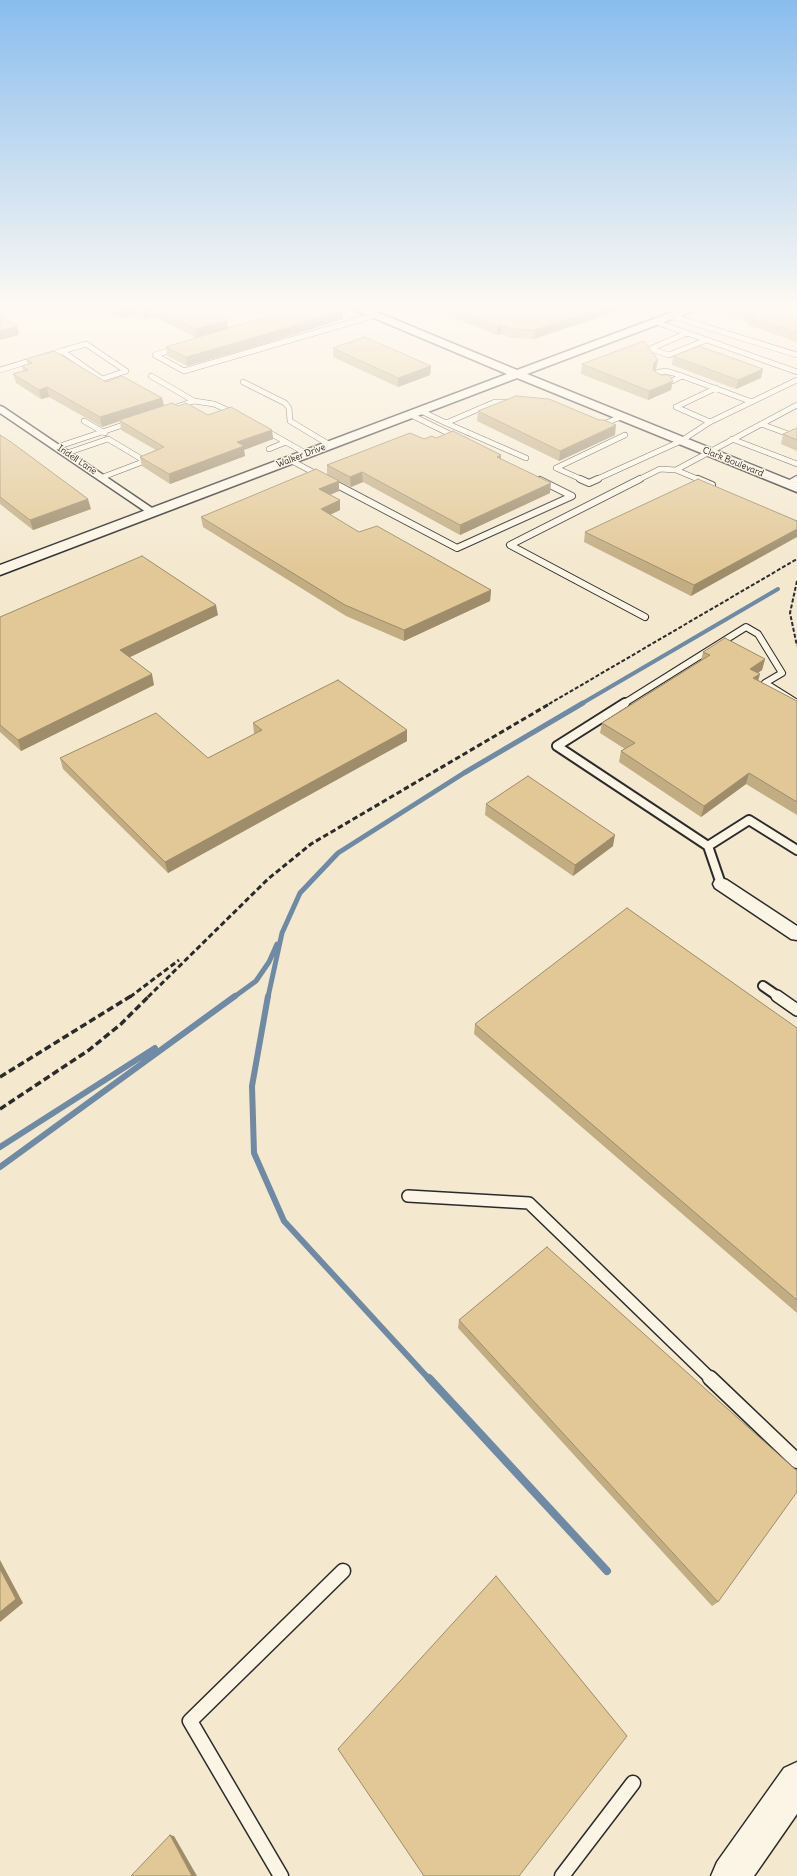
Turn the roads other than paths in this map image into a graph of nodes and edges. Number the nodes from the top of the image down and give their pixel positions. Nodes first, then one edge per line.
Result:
1 (185, 396) edge
2 (270, 396) edge
3 (463, 396) edge
4 (568, 396) edge
5 (700, 396) edge
6 (735, 396) edge
7 (765, 396) edge
8 (194, 401) junction
9 (517, 402) edge
10 (752, 402) junction
11 (797, 405) edge
12 (0, 409) edge
13 (171, 409) edge
14 (416, 413) junction
15 (242, 417) edge
16 (621, 417) junction
17 (84, 420) edge
18 (710, 422) junction
19 (446, 423) junction
20 (592, 423) edge
21 (255, 424) edge
22 (761, 424) junction
23 (102, 432) junction
24 (625, 435) dead end
25 (791, 435) edge
26 (108, 437) junction
27 (732, 439) junction
28 (463, 441) edge
29 (681, 441) junction
30 (286, 442) junction
31 (330, 445) junction
32 (57, 447) junction
33 (269, 449) dead end
34 (708, 452) junction
35 (67, 453) junction
36 (307, 454) junction
37 (526, 458) dead end
38 (290, 460) junction
39 (797, 464) edge
40 (676, 470) junction
41 (103, 478) junction
42 (536, 478) edge
43 (794, 484) edge
44 (712, 485) edge
45 (153, 512) junction
46 (0, 570) edge
47 (645, 617) dead end
48 (797, 703) edge
49 (708, 846) junction
50 (797, 850) edge
51 (721, 884) joint
52 (797, 934) edge
53 (764, 986) dead end
54 (797, 1010) edge
55 (408, 1196) dead end
56 (797, 1461) edge
57 (343, 1571) dead end
58 (797, 1781) edge
59 (633, 1783) dead end
60 (280, 1876) edge
61 (562, 1876) edge
62 (731, 1876) edge

1 - 8 lane
2 - 31 lane
3 - 14 street, Walker Drive
4 - 16 street, Clark Boulevard
5 - 18 lane
6 - 10 lane
7 - 10 lane
8 - 13 lane
8 - 15 lane
9 - 19 lane
10 - 18 lane
11 - 22 lane
12 - 32 street, Indell Lane
14 - 19 lane
14 - 28 lane
14 - 31 street, Walker Drive
16 - 20 lane
16 - 29 street, Clark Boulevard
17 - 23 lane
18 - 29 lane
19 - 37 lane
21 - 30 lane
22 - 25 lane
22 - 27 lane
23 - 26 lane
23 - 26 lane
23 - 32 lane
24 - 29 lane
26 - 35 lane
26 - 41 lane
27 - 34 lane
27 - 39 lane
29 - 34 street, Clark Boulevard
30 - 33 lane
30 - 36 lane
31 - 36 street, Walker Drive
32 - 35 street, Indell Lane
34 - 40 lane
34 - 43 street, Clark Boulevard
35 - 41 street, Indell Lane
36 - 38 street, Walker Drive
38 - 42 lane
38 - 45 street, Walker Drive
40 - 44 lane
40 - 47 lane
41 - 45 street, Indell Lane
45 - 46 street, Walker Drive
48 - 49 lane
49 - 50 lane
49 - 51 lane
51 - 52 street
53 - 54 lane
55 - 56 lane
57 - 60 lane
58 - 62 street
59 - 61 lane

